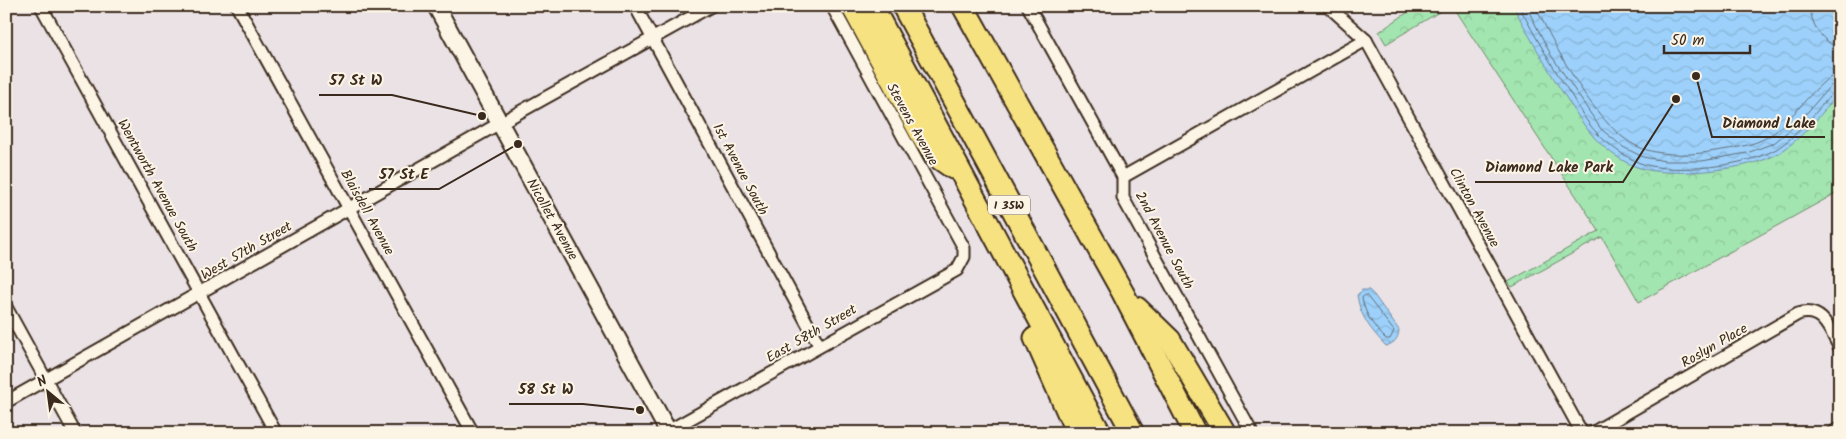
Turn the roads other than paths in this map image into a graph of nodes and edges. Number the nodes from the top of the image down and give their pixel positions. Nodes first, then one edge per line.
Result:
1 (41, 6) edge
2 (238, 6) edge
3 (436, 6) edge
4 (635, 6) edge
5 (711, 6) edge
6 (832, 6) edge
7 (852, 6) edge
8 (872, 6) edge
9 (902, 6) edge
10 (1028, 6) edge
11 (1328, 6) edge
12 (965, 8) edge
13 (653, 39) junction
14 (1366, 40) junction
15 (500, 123) junction
16 (964, 176) junction
17 (1123, 177) junction
18 (349, 209) junction
19 (964, 258) joint
20 (201, 293) junction
21 (1123, 293) junction
22 (1029, 299) junction
23 (6, 307) edge
24 (819, 345) junction
25 (1840, 348) edge
26 (46, 380) junction
27 (6, 402) edge
28 (1840, 428) edge
29 (667, 432) edge
30 (75, 433) edge
31 (276, 433) edge
32 (473, 433) edge
33 (1077, 433) edge
34 (1100, 433) edge
35 (1134, 433) edge
36 (1195, 433) edge
37 (1225, 433) edge
38 (1252, 433) edge
39 (1582, 433) edge
40 (1592, 433) edge
41 (1832, 433) edge

1 - 20 street, Wentworth Avenue South
2 - 18 street, Blaisdell Avenue
3 - 15 main road, Nicollet Avenue
4 - 13 street, 1st Avenue South
5 - 13 street, West 57th Street
6 - 19 street, Stevens Avenue
7 - 16 highway
8 - 16 highway
9 - 35 highway, I 35W
10 - 17 street, 2nd Avenue South
11 - 14 street, Clinton Avenue
12 - 21 highway
13 - 15 street, West 57th Street
13 - 24 street, 1st Avenue South
14 - 17 street
14 - 39 street, Clinton Avenue
15 - 18 street, West 57th Street
15 - 29 main road, Nicollet Avenue
16 - 22 highway
17 - 38 street, 2nd Avenue South
18 - 20 street, West 57th Street
18 - 32 street, Blaisdell Avenue
19 - 24 street, East 58th Street
20 - 26 street, West 57th Street
20 - 31 street, Wentworth Avenue South
21 - 36 highway
21 - 37 highway
22 - 33 highway
22 - 34 highway
23 - 26 street
24 - 29 street, East 58th Street
25 - 40 street, Roslyn Place
26 - 27 street, West 57th Street
26 - 30 street
28 - 41 street

